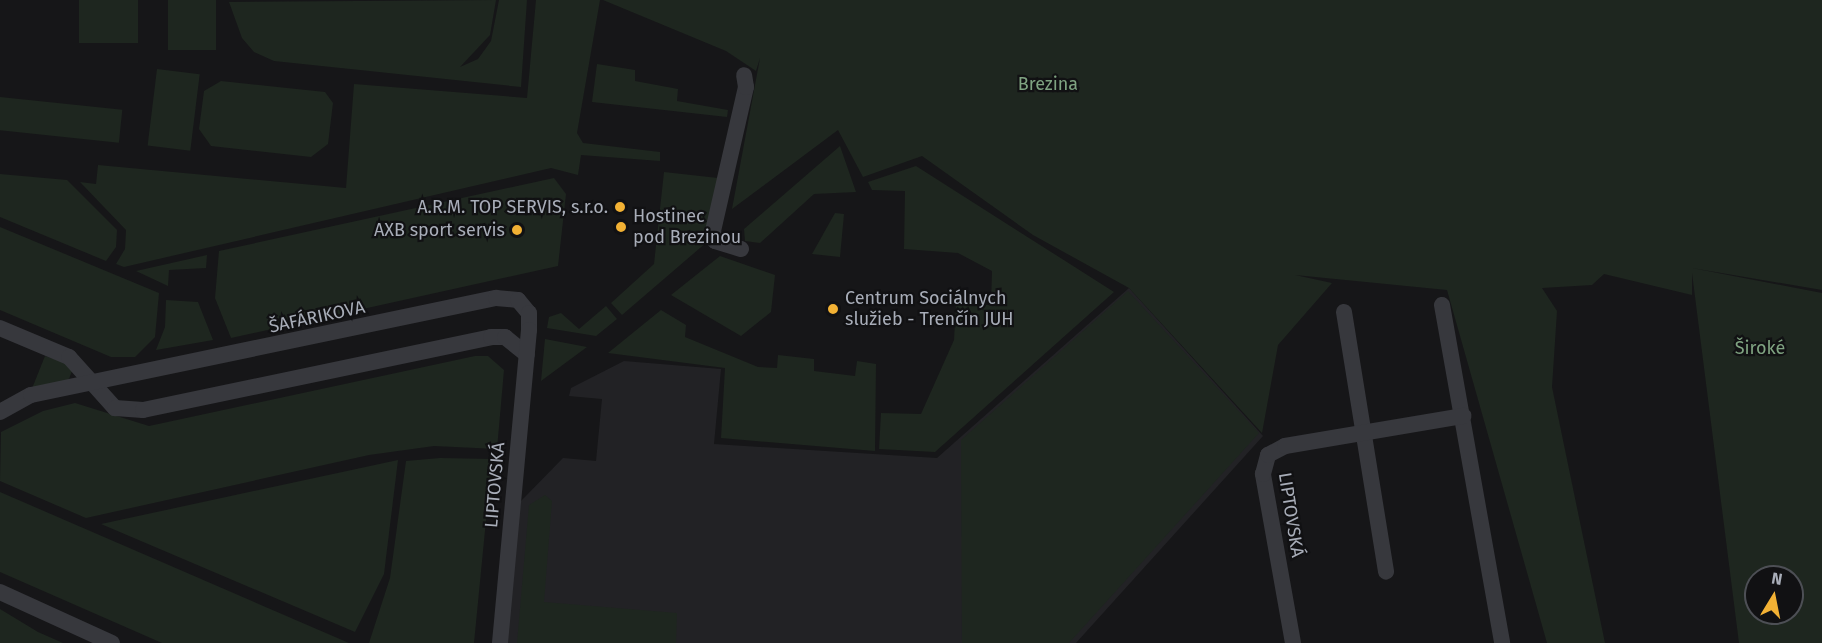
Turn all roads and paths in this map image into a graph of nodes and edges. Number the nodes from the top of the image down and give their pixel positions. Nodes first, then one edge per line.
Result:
1 (744, 75) dead end
2 (741, 249) dead end
3 (1442, 305) dead end
4 (1344, 312) dead end
5 (0, 328) edge
6 (529, 330) joint
7 (527, 355) junction
8 (91, 382) junction
9 (0, 412) edge
10 (1463, 416) junction
11 (1363, 432) junction
12 (1386, 572) dead end
13 (0, 592) edge
14 (112, 643) edge
15 (500, 643) edge
16 (1293, 643) edge
17 (1502, 643) edge

1 - 2 street
3 - 10 street
4 - 11 street
5 - 8 street
6 - 7 street, LIPTOVSKÁ
6 - 8 street, ŠAFÁRIKOVA
7 - 8 street
7 - 15 street, LIPTOVSKÁ
8 - 9 street
10 - 11 street, LIPTOVSKÁ
10 - 17 street
11 - 12 street
11 - 16 street, LIPTOVSKÁ
13 - 14 street

